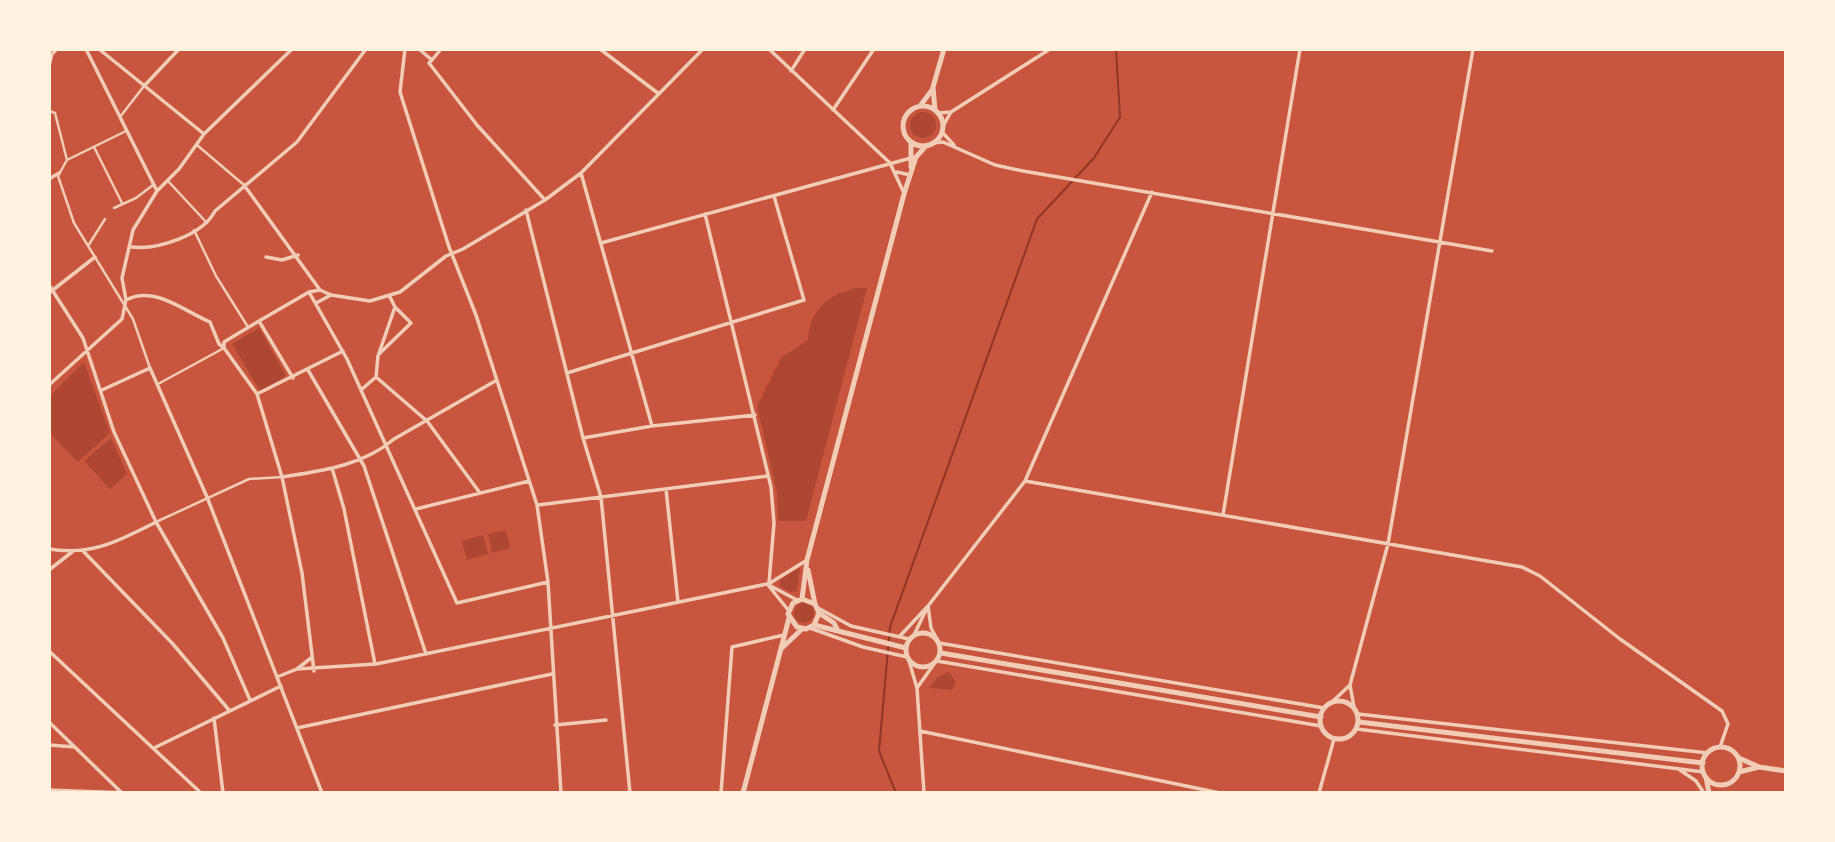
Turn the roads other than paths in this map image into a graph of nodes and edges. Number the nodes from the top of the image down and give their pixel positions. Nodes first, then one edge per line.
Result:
1 (57, 49) edge
2 (86, 49) edge
3 (99, 49) edge
4 (179, 49) edge
5 (292, 49) edge
6 (366, 49) edge
7 (405, 49) edge
8 (419, 49) edge
9 (441, 49) edge
10 (600, 49) edge
11 (703, 49) edge
12 (769, 49) edge
13 (805, 49) edge
14 (874, 49) edge
15 (944, 49) edge
16 (1050, 49) edge
17 (1300, 49) edge
18 (1473, 49) edge
19 (432, 60) junction
20 (49, 66) edge
21 (791, 71) junction
22 (144, 86) junction
23 (933, 87) junction
24 (659, 94) junction
25 (920, 106) junction
26 (833, 110) junction
27 (49, 111) edge
28 (936, 111) junction
29 (951, 112) junction
30 (120, 117) junction
31 (942, 129) junction
32 (126, 131) junction
33 (204, 134) junction
34 (911, 142) junction
35 (933, 143) junction
36 (197, 145) junction
37 (926, 146) junction
38 (94, 147) junction
39 (955, 147) junction
40 (911, 158) junction
41 (67, 160) junction
42 (891, 163) junction
43 (897, 172) junction
44 (59, 173) junction
45 (581, 173) junction
46 (910, 175) junction
47 (49, 179) edge
48 (168, 181) junction
49 (154, 184) junction
50 (244, 185) junction
51 (157, 191) junction
52 (1152, 192) junction
53 (904, 194) junction
54 (774, 196) junction
55 (545, 200) junction
56 (122, 204) junction
57 (114, 208) dead end
58 (526, 210) junction
59 (705, 214) junction
60 (1272, 214) junction
61 (105, 219) dead end
62 (207, 223) junction
63 (194, 230) junction
64 (601, 243) junction
65 (1440, 243) junction
66 (88, 246) junction
67 (132, 247) junction
68 (1492, 251) dead end
69 (452, 253) junction
70 (298, 255) junction
71 (95, 257) junction
72 (266, 257) dead end
73 (49, 285) edge
74 (320, 290) junction
75 (51, 291) edge
76 (309, 292) junction
77 (331, 295) junction
78 (390, 297) junction
79 (126, 300) junction
80 (316, 303) junction
81 (396, 307) junction
82 (125, 311) junction
83 (259, 321) junction
84 (731, 321) junction
85 (248, 327) junction
86 (224, 348) junction
87 (87, 350) junction
88 (343, 351) junction
89 (633, 352) junction
90 (377, 356) junction
91 (150, 368) junction
92 (308, 370) junction
93 (567, 373) junction
94 (376, 377) junction
95 (293, 378) junction
96 (497, 380) junction
97 (158, 384) junction
98 (49, 385) edge
99 (102, 390) junction
100 (361, 390) junction
101 (257, 394) junction
102 (755, 415) junction
103 (427, 421) junction
104 (652, 426) junction
105 (583, 438) junction
106 (387, 445) junction
107 (359, 459) junction
108 (332, 468) junction
109 (768, 476) junction
110 (282, 477) junction
111 (530, 481) junction
112 (1025, 481) junction
113 (666, 489) junction
114 (480, 493) junction
115 (207, 497) junction
116 (601, 498) junction
117 (537, 505) junction
118 (416, 509) junction
119 (1223, 515) junction
120 (156, 523) junction
121 (1388, 544) junction
122 (49, 549) edge
123 (73, 552) junction
124 (84, 552) junction
125 (807, 560) junction
126 (49, 570) edge
127 (548, 582) junction
128 (768, 583) junction
129 (799, 599) junction
130 (678, 601) junction
131 (928, 606) junction
132 (817, 608) junction
133 (789, 614) junction
134 (613, 617) junction
135 (812, 626) junction
136 (802, 629) junction
137 (837, 629) junction
138 (550, 631) junction
139 (784, 635) junction
140 (896, 637) junction
141 (912, 637) junction
142 (938, 641) junction
143 (906, 648) junction
144 (780, 650) junction
145 (49, 651) edge
146 (940, 653) junction
147 (427, 655) junction
148 (311, 658) junction
149 (908, 659) junction
150 (935, 662) junction
151 (376, 664) junction
152 (297, 669) junction
153 (314, 671) junction
154 (552, 674) junction
155 (277, 677) junction
156 (1350, 685) junction
157 (281, 686) junction
158 (917, 688) junction
159 (250, 700) junction
160 (1332, 702) junction
161 (1354, 707) junction
162 (1324, 708) junction
163 (229, 710) junction
164 (1358, 714) junction
165 (1321, 717) junction
166 (214, 718) junction
167 (606, 720) dead end
168 (49, 722) edge
169 (555, 725) junction
170 (1358, 725) junction
171 (1321, 726) junction
172 (297, 728) junction
173 (919, 731) junction
174 (1335, 739) junction
175 (49, 745) edge
176 (76, 747) junction
177 (1720, 747) junction
178 (154, 748) junction
179 (1708, 752) junction
180 (1738, 757) junction
181 (1703, 763) junction
182 (1759, 767) junction
183 (1678, 769) junction
184 (1786, 771) edge
185 (1739, 772) junction
186 (1705, 775) junction
187 (1728, 784) junction
188 (49, 790) edge
189 (122, 793) edge
190 (129, 793) edge
191 (201, 793) edge
192 (223, 793) edge
193 (322, 793) edge
194 (561, 793) edge
195 (630, 793) edge
196 (721, 793) edge
197 (743, 793) edge
198 (924, 793) edge
199 (1220, 793) edge
200 (1319, 793) edge
201 (1706, 793) edge
202 (1721, 793) edge

1 - 20 street
2 - 30 street
3 - 22 street
4 - 22 street
5 - 33 street
6 - 50 street
7 - 69 street
8 - 19 street
9 - 19 street
10 - 24 street
11 - 24 street
12 - 21 street
13 - 21 street
14 - 26 street
15 - 23 street
16 - 29 street
17 - 60 street
18 - 65 street
19 - 55 street
21 - 26 street
22 - 30 street
22 - 33 street
23 - 25 street
23 - 28 street
24 - 45 street
25 - 28 street
25 - 34 street
26 - 42 street
27 - 41 street
28 - 29 street
28 - 31 street
29 - 31 street
30 - 32 street
31 - 35 street
31 - 39 street
32 - 38 street
32 - 49 street
33 - 36 street
34 - 37 street
34 - 40 street
35 - 37 street
35 - 39 street
36 - 48 street
36 - 50 street
37 - 46 street
38 - 41 street
38 - 56 street
39 - 52 street
40 - 42 street
40 - 46 street
41 - 44 street
42 - 43 street
42 - 54 street
43 - 46 street
43 - 53 street
44 - 47 street
44 - 66 street
45 - 55 street
45 - 64 street
46 - 53 street
48 - 51 street
48 - 62 street
49 - 51 street
49 - 56 street
50 - 62 street
50 - 70 street
51 - 67 street
52 - 60 street
52 - 112 street
53 - 125 street
54 - 59 street
54 - 84 street
55 - 58 street
56 - 57 street
58 - 69 street
58 - 93 street
59 - 64 street
59 - 84 street
60 - 65 street
60 - 119 street
61 - 66 street
62 - 63 street
63 - 67 street
63 - 85 street
64 - 89 street
65 - 68 street
65 - 121 street
66 - 71 street
67 - 79 street
69 - 78 street
69 - 96 street
70 - 72 street
70 - 74 street
71 - 75 street
71 - 82 street
73 - 75 street
74 - 76 street
74 - 77 street
75 - 87 street
76 - 80 street
76 - 83 street
77 - 78 street
77 - 80 street
78 - 81 street
79 - 82 street
79 - 86 street
80 - 88 street
81 - 90 street
81 - 90 street
82 - 87 street
82 - 91 street
83 - 85 street
83 - 95 street
84 - 89 street
84 - 102 street
85 - 86 street
86 - 97 street
86 - 101 street
87 - 98 street
87 - 99 street
88 - 92 street
88 - 100 street
89 - 93 street
89 - 104 street
90 - 94 street
91 - 97 street
91 - 99 street
92 - 95 street
92 - 107 street
93 - 105 street
94 - 100 street
94 - 103 street
95 - 101 street
96 - 103 street
96 - 111 street
97 - 115 street
99 - 120 street
100 - 106 street
101 - 110 street
102 - 104 street
102 - 109 street
103 - 106 street
103 - 114 street
104 - 105 street
105 - 116 street
106 - 107 street
106 - 118 street
107 - 108 street
107 - 147 street
108 - 110 street
108 - 151 street
109 - 113 street
109 - 128 street
110 - 115 street
110 - 148 street
111 - 114 street
111 - 117 street
112 - 119 street
112 - 131 street
113 - 116 street
113 - 130 street
114 - 118 street
115 - 120 street
115 - 155 street
116 - 117 street
116 - 134 street
117 - 127 street
118 - 127 street
119 - 121 street
120 - 124 street
120 - 159 street
121 - 156 street
121 - 177 street
122 - 123 street
123 - 124 street
123 - 126 street
124 - 163 street
125 - 128 street
125 - 129 street
125 - 132 street
127 - 138 street
128 - 129 street
128 - 130 street
128 - 133 street
129 - 132 street
129 - 133 street
130 - 134 street
131 - 140 street
131 - 141 street
131 - 142 street
132 - 135 street
132 - 137 street
132 - 140 street
133 - 136 street
133 - 139 street
134 - 138 street
134 - 195 street
135 - 136 street
135 - 137 street
135 - 149 street
136 - 144 street
137 - 143 street
138 - 147 street
138 - 154 street
139 - 144 street
139 - 196 street
140 - 141 street
141 - 142 street
141 - 143 street
142 - 146 street
142 - 162 street
143 - 149 street
144 - 197 street
145 - 178 street
146 - 150 street
146 - 165 street
147 - 151 street
148 - 152 street
148 - 153 street
149 - 150 street
149 - 158 street
150 - 158 street
150 - 171 street
151 - 153 street
152 - 153 street
152 - 155 street
154 - 169 street
154 - 172 street
155 - 157 street
156 - 160 street
156 - 161 street
157 - 159 street
157 - 172 street
158 - 173 street
159 - 163 street
160 - 161 street
160 - 162 street
161 - 164 street
162 - 165 street
163 - 166 street
164 - 170 street
164 - 179 street
165 - 171 street
166 - 178 street
166 - 192 street
167 - 169 street
168 - 176 street
169 - 194 street
170 - 174 street
170 - 181 street
170 - 183 street
171 - 174 street
172 - 193 street
173 - 198 street
173 - 199 street
174 - 200 street
175 - 176 street
176 - 189 street
177 - 179 street
177 - 180 street
178 - 191 street
179 - 181 street
180 - 182 street
180 - 185 street
181 - 186 street
182 - 184 street
182 - 185 street
183 - 186 street
183 - 201 street
185 - 187 street
186 - 187 street
186 - 201 street
187 - 202 street
188 - 189 street
189 - 190 street

